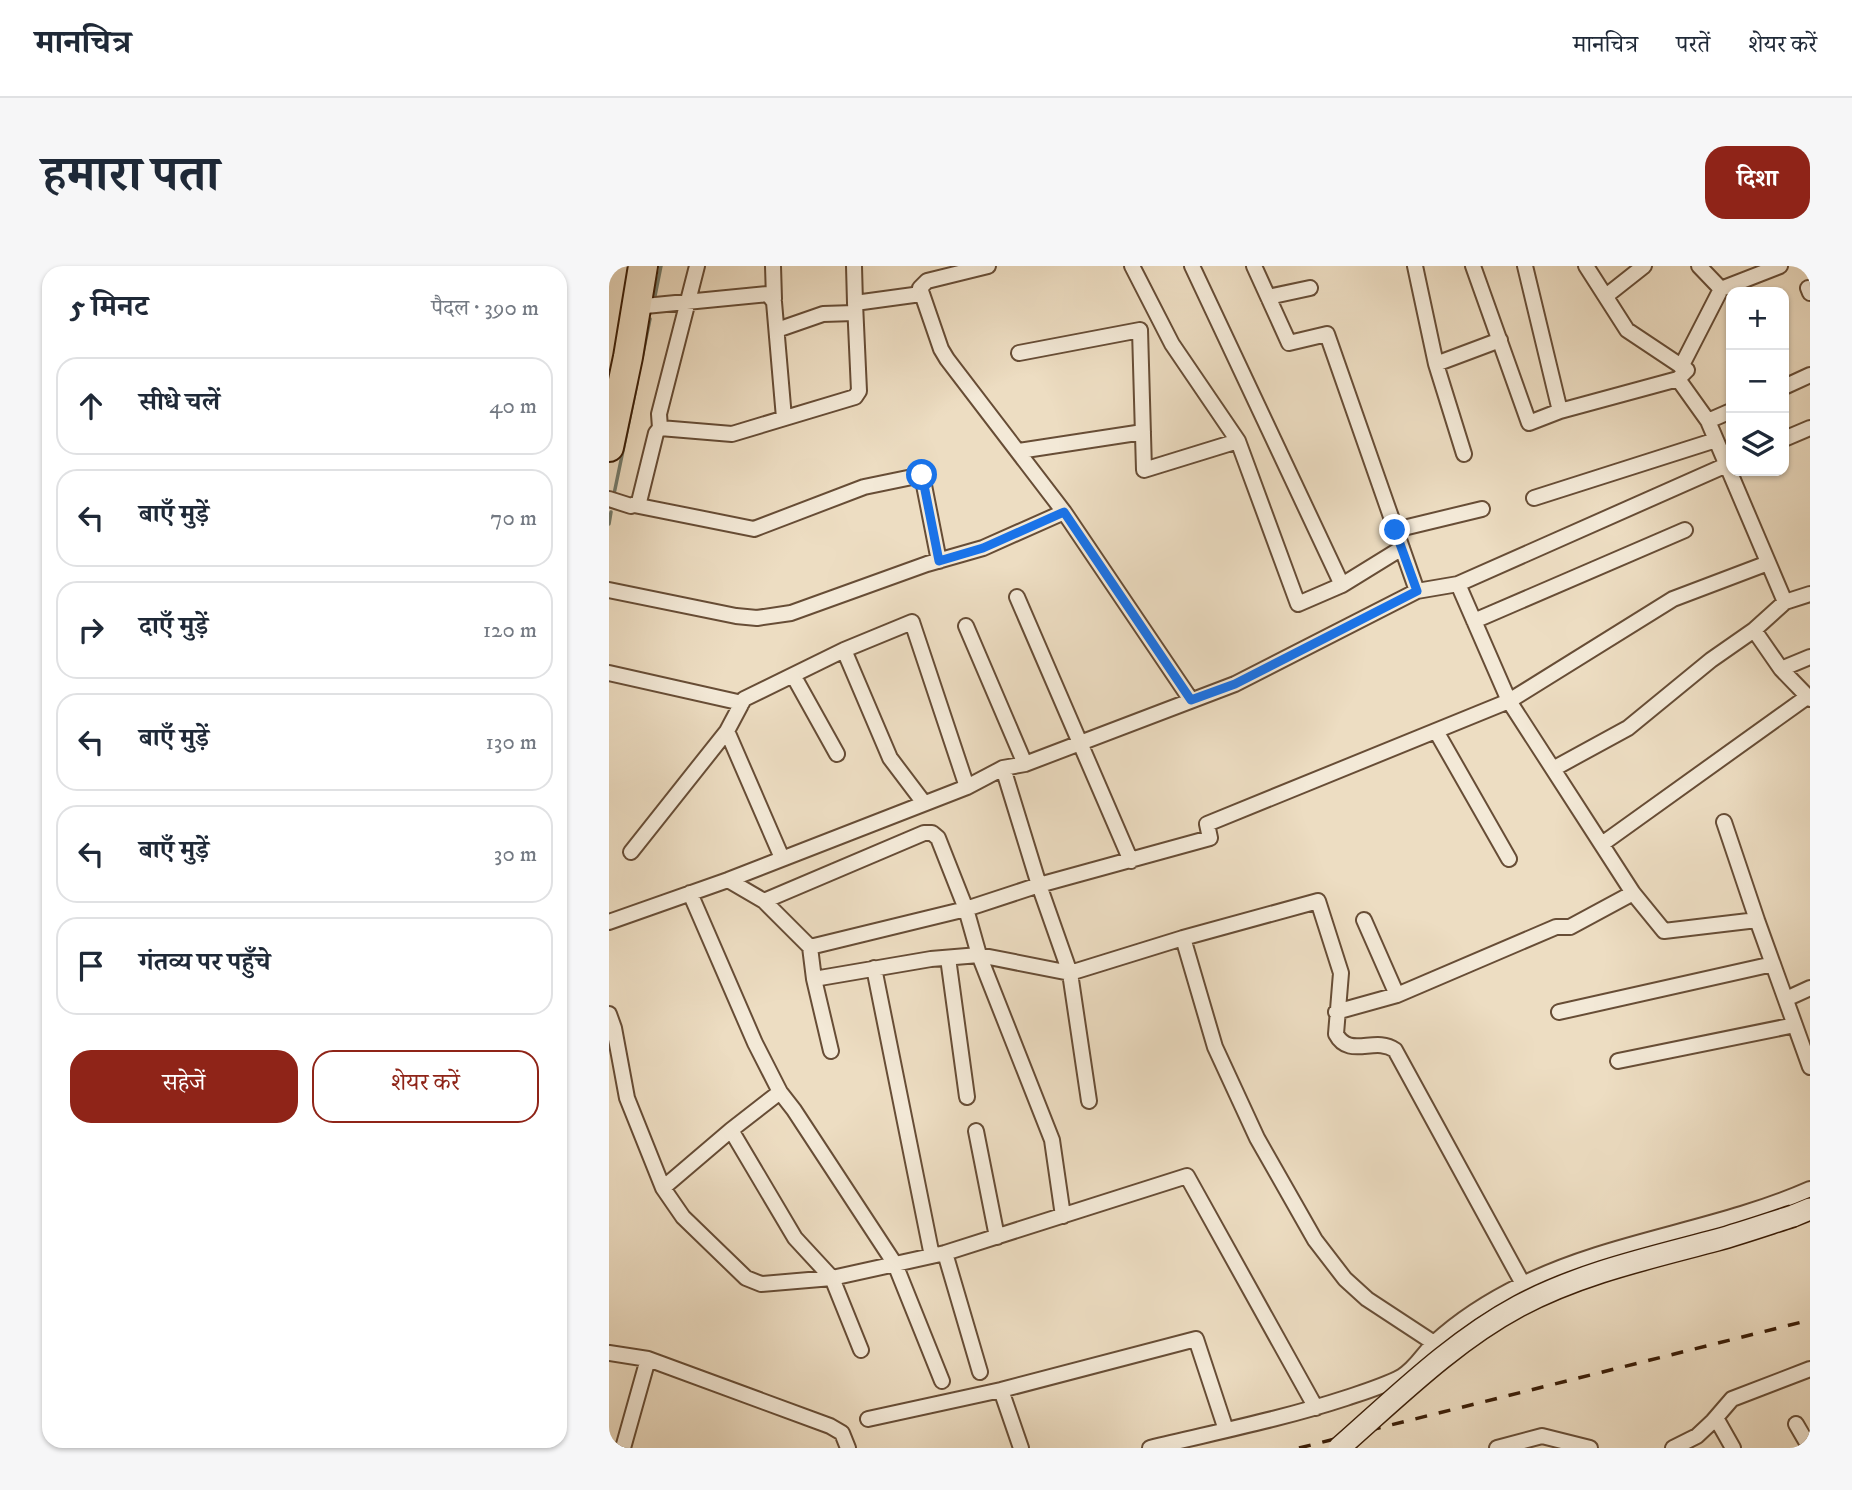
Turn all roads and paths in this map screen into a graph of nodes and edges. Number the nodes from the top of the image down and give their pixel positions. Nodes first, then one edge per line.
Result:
1 (643, 266) edge
2 (697, 266) edge
3 (772, 266) edge
4 (854, 266) edge
5 (988, 266) edge
6 (1132, 266) edge
7 (1192, 266) edge
8 (1254, 266) edge
9 (1415, 266) edge
10 (1473, 266) edge
11 (1525, 266) edge
12 (1586, 266) edge
13 (1644, 266) edge
14 (1699, 266) edge
15 (1780, 266) edge
16 (1310, 288) dead end
17 (1721, 289) junction
18 (921, 294) junction
19 (1606, 296) junction
20 (1268, 297) junction
21 (773, 299) junction
22 (689, 302) junction
23 (635, 307) junction
24 (855, 308) junction
25 (777, 330) junction
26 (1500, 341) junction
27 (1019, 353) dead end
28 (618, 355) edge
29 (1436, 364) junction
30 (1680, 373) junction
31 (1810, 375) edge
32 (1789, 385) edge
33 (1560, 411) junction
34 (1726, 413) edge
35 (784, 418) junction
36 (1708, 421) junction
37 (660, 428) junction
38 (1810, 428) edge
39 (1143, 432) junction
40 (1789, 437) edge
41 (1716, 440) junction
42 (1238, 441) junction
43 (609, 447) edge
44 (1019, 451) junction
45 (1464, 454) dead end
46 (1726, 458) edge
47 (1726, 465) edge
48 (1734, 476) edge
49 (1534, 498) dead end
50 (609, 499) edge
51 (634, 505) junction
52 (1482, 509) dead end
53 (1064, 512) junction
54 (1395, 530) junction
55 (1685, 530) dead end
56 (1402, 548) junction
57 (939, 561) junction
58 (1768, 563) junction
59 (1458, 584) junction
60 (1342, 585) junction
61 (609, 590) edge
62 (1417, 591) junction
63 (1810, 594) edge
64 (1017, 597) dead end
65 (1785, 602) junction
66 (1474, 621) junction
67 (966, 626) dead end
68 (1754, 630) junction
69 (844, 650) junction
70 (1810, 657) edge
71 (1781, 669) junction
72 (609, 673) edge
73 (793, 675) junction
74 (1809, 698) edge
75 (1191, 700) junction
76 (1509, 701) junction
77 (742, 703) junction
78 (727, 731) junction
79 (1436, 731) junction
80 (1081, 743) junction
81 (837, 754) dead end
82 (1025, 764) junction
83 (1003, 768) junction
84 (1553, 769) junction
85 (967, 787) junction
86 (924, 803) junction
87 (1724, 822) dead end
88 (1602, 844) junction
89 (631, 852) dead end
90 (782, 858) junction
91 (1509, 859) dead end
92 (1131, 862) junction
93 (728, 880) junction
94 (1039, 886) junction
95 (1633, 892) junction
96 (690, 893) junction
97 (764, 901) junction
98 (966, 909) junction
99 (1364, 919) dead end
100 (1758, 920) junction
101 (609, 922) edge
102 (1183, 937) junction
103 (810, 947) junction
104 (979, 955) junction
105 (948, 958) junction
106 (1773, 964) junction
107 (874, 968) junction
108 (1070, 973) junction
109 (814, 979) junction
110 (1810, 988) edge
111 (1397, 995) junction
112 (1786, 999) junction
113 (1336, 1012) junction
114 (1559, 1012) dead end
115 (609, 1014) edge
116 (1795, 1025) junction
117 (831, 1051) dead end
118 (1618, 1061) dead end
119 (1810, 1067) edge
120 (780, 1093) junction
121 (967, 1097) dead end
122 (1089, 1101) dead end
123 (731, 1130) junction
124 (975, 1131) dead end
125 (663, 1188) junction
126 (1810, 1189) edge
127 (1802, 1213) edge
128 (1063, 1216) junction
129 (997, 1237) junction
130 (938, 1254) junction
131 (895, 1264) junction
132 (832, 1278) junction
133 (1523, 1284) junction
134 (1434, 1343) junction
135 (861, 1350) dead end
136 (609, 1353) edge
137 (648, 1359) junction
138 (1810, 1370) edge
139 (980, 1372) dead end
140 (942, 1381) dead end
141 (1002, 1390) junction
142 (1316, 1408) junction
143 (1716, 1418) junction
144 (868, 1419) dead end
145 (1796, 1424) dead end
146 (1226, 1430) junction
147 (1697, 1443) edge
148 (623, 1448) edge
149 (848, 1448) edge
150 (1021, 1448) edge
151 (1150, 1448) edge
152 (1339, 1448) edge
153 (1497, 1448) edge
154 (1590, 1448) edge
155 (1673, 1448) edge
156 (1733, 1448) edge
157 (1810, 1448) edge

1 - 23 highway
2 - 22 street
3 - 21 street
4 - 24 street
5 - 18 street
6 - 42 street
7 - 60 street
8 - 20 street
9 - 29 street
10 - 26 street
11 - 33 street
12 - 19 street
13 - 19 street
14 - 17 street
15 - 17 street
16 - 20 street
17 - 30 street
18 - 24 street
18 - 44 street
19 - 30 street
20 - 54 street
21 - 22 street
21 - 25 street
22 - 23 street
22 - 37 street
23 - 28 highway
24 - 25 street
24 - 35 street
25 - 35 street
26 - 29 street
26 - 33 street
27 - 39 street
28 - 43 highway
29 - 45 street
30 - 33 street
30 - 36 street
31 - 32 street
34 - 36 street
35 - 37 street
36 - 41 street
37 - 51 street
38 - 40 street
39 - 42 street
39 - 44 street
41 - 46 street
41 - 49 street
42 - 60 street
44 - 53 street
47 - 59 street
48 - 58 street
50 - 51 street
51 - 57 street
52 - 54 street
53 - 57 street
53 - 75 street
54 - 56 street
55 - 66 street
56 - 60 street
56 - 62 street
57 - 61 street
58 - 65 street
58 - 76 street
59 - 62 street
59 - 66 street
62 - 75 street
63 - 65 street
64 - 80 street
65 - 68 street
66 - 76 street
67 - 82 street
68 - 71 street
68 - 84 street
69 - 73 street
69 - 85 street
69 - 86 street
70 - 71 street
71 - 74 street
72 - 77 street
73 - 77 street
73 - 81 street
74 - 88 street
75 - 80 street
76 - 79 street
76 - 84 street
77 - 78 street
78 - 89 street
78 - 90 street
79 - 91 street
79 - 92 street
80 - 82 street
80 - 92 street
82 - 83 street
83 - 85 street
83 - 94 street
84 - 88 street
85 - 86 street
86 - 90 street
87 - 100 street
88 - 95 street
90 - 93 street
92 - 94 street
93 - 96 street
93 - 97 street
94 - 98 street
94 - 108 street
95 - 100 street
95 - 111 street
96 - 101 street
96 - 120 street
97 - 98 street
97 - 103 street
98 - 103 street
98 - 104 street
99 - 111 street
100 - 106 street
102 - 108 street
102 - 113 street
102 - 134 street
103 - 109 street
104 - 105 street
104 - 108 street
104 - 128 street
105 - 107 street
105 - 121 street
106 - 112 street
106 - 114 street
107 - 109 street
107 - 130 street
108 - 122 street
109 - 117 street
110 - 112 street
111 - 113 street
112 - 116 street
113 - 133 street
115 - 125 street
116 - 118 street
116 - 119 street
120 - 123 street
120 - 131 street
123 - 125 street
123 - 132 street
124 - 129 street
125 - 132 street
126 - 133 street
127 - 152 main road, bridge
128 - 129 street
128 - 142 street
129 - 130 street
130 - 131 street
130 - 139 street
131 - 132 street
131 - 140 street
132 - 135 street
133 - 134 street
134 - 142 street
136 - 137 street
137 - 148 street
137 - 149 street
138 - 143 street
141 - 144 street
141 - 146 street
141 - 150 street
142 - 146 street
143 - 147 street
143 - 156 street
145 - 157 street
146 - 151 street
147 - 155 street
153 - 154 street

